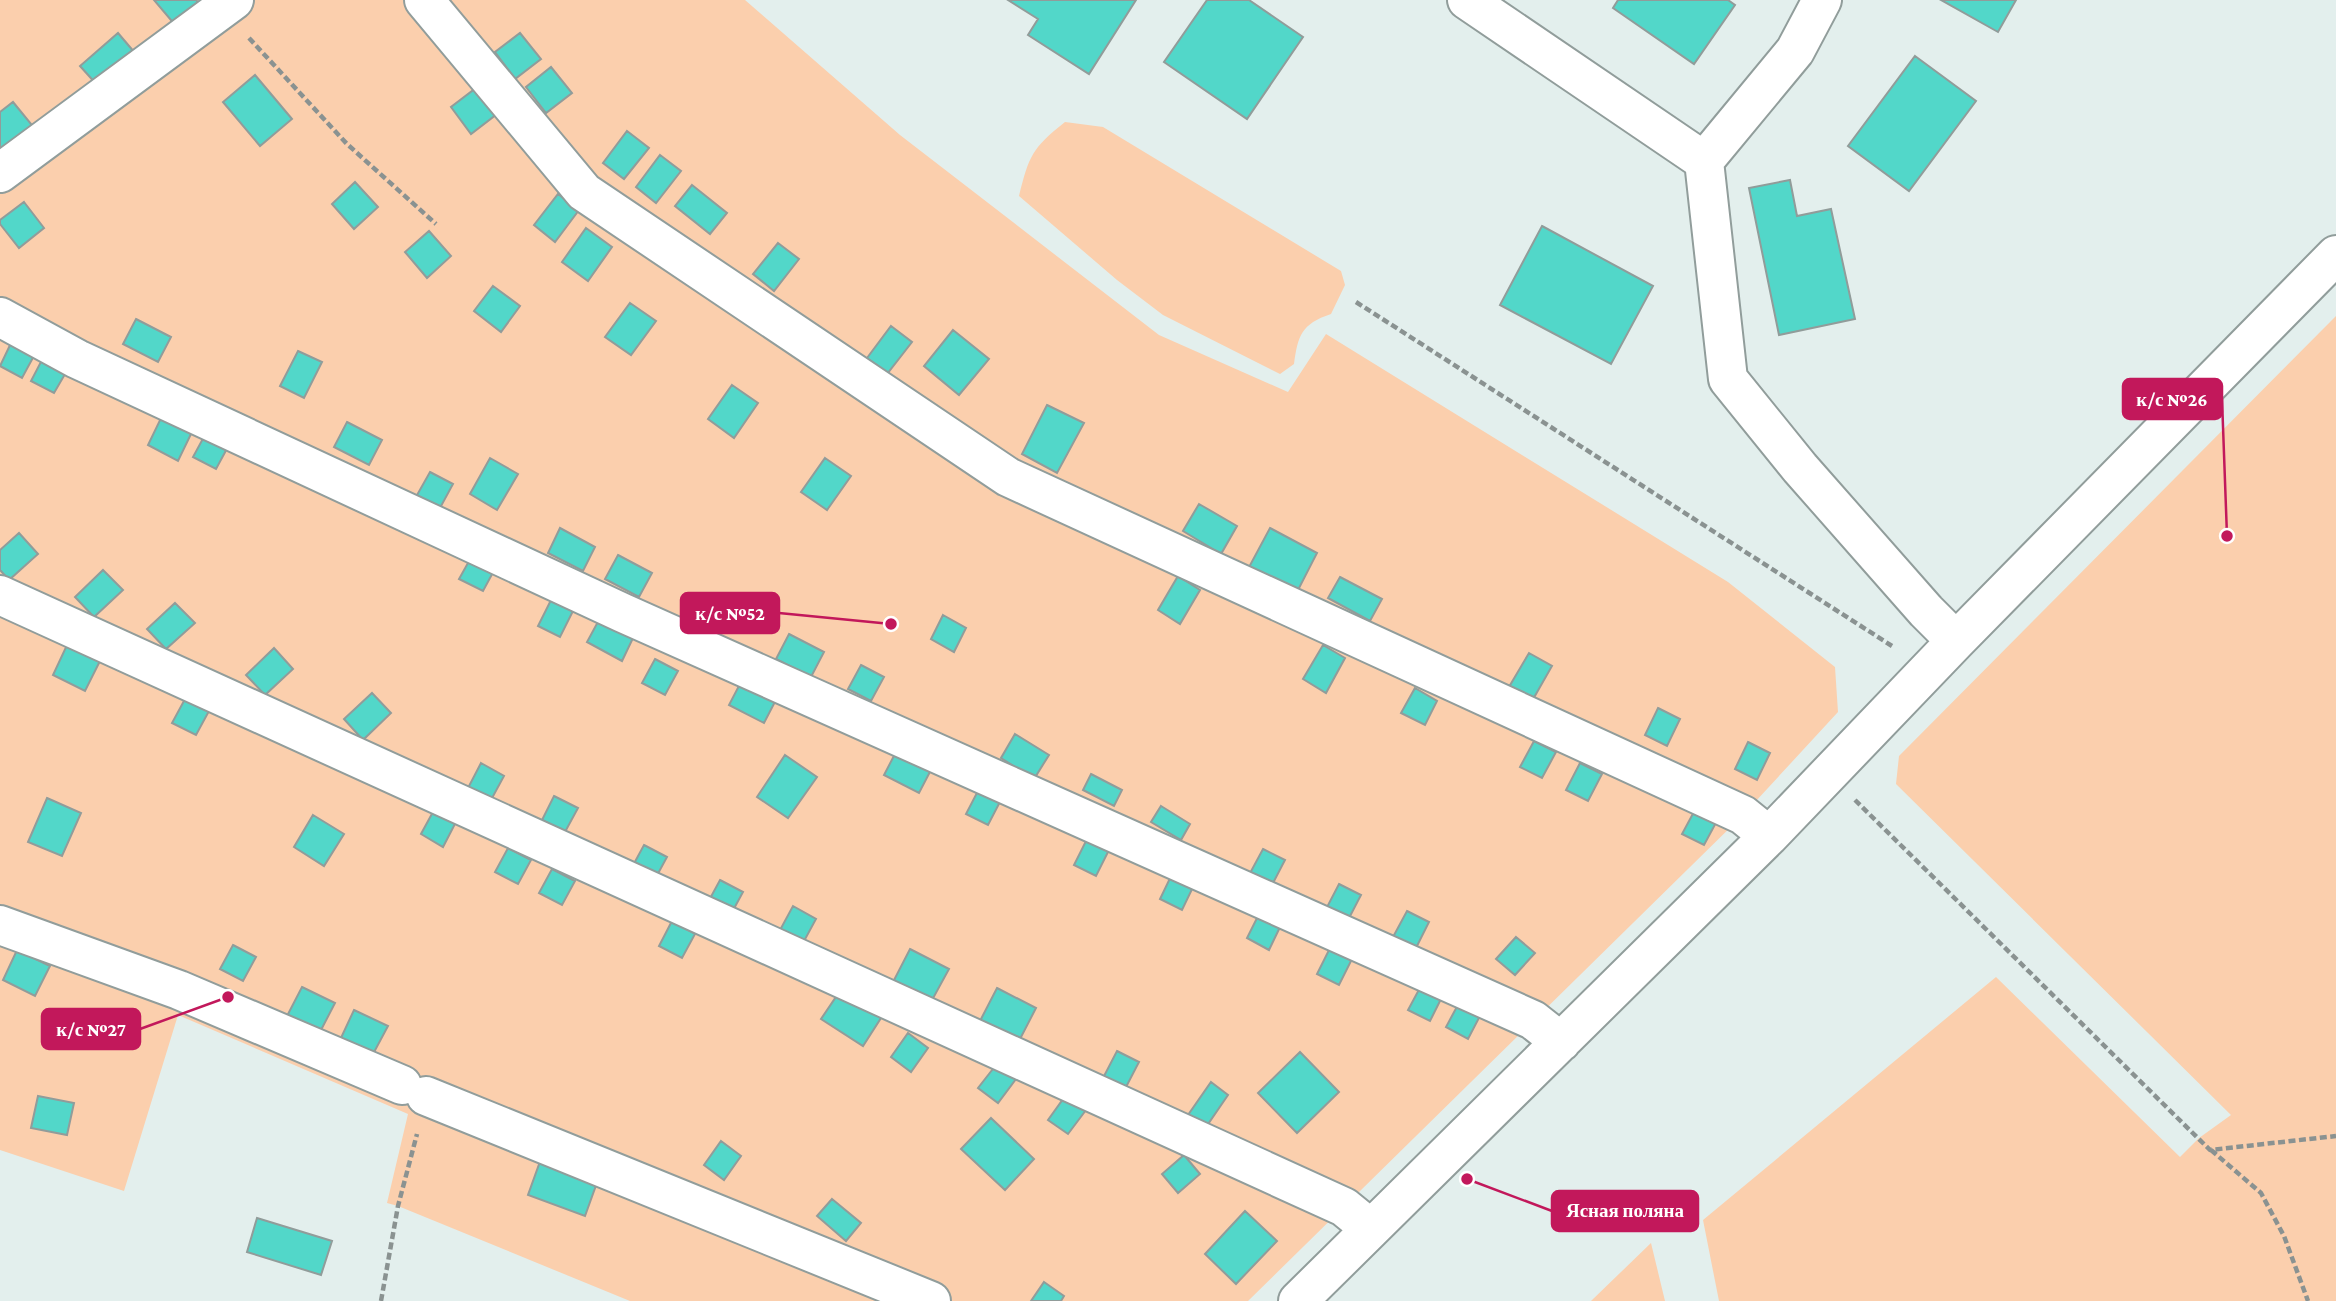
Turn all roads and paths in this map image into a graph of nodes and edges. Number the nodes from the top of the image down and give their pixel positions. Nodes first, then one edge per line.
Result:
1 (424, 0) edge
2 (1467, 0) edge
3 (1822, 0) edge
4 (228, 4) edge
5 (1704, 161) junction
6 (0, 173) edge
7 (436, 224) dead end
8 (2336, 255) edge
9 (1356, 302) dead end
10 (0, 317) edge
11 (0, 595) edge
12 (1956, 641) junction
13 (1892, 646) dead end
14 (1828, 776) junction
15 (1769, 836) junction
16 (0, 925) edge
17 (1561, 1042) junction
18 (414, 1090) junction
19 (2336, 1136) edge
20 (2210, 1150) junction
21 (1371, 1228) junction
22 (381, 1301) edge
23 (931, 1301) edge
24 (1298, 1301) edge
25 (2308, 1301) edge

1 - 15 street
2 - 5 street
3 - 5 street
4 - 6 street
4 - 7 path
5 - 12 street
8 - 12 street
9 - 13 path
10 - 17 street
11 - 21 street
12 - 14 street
14 - 15 street
14 - 20 path
15 - 17 street
16 - 18 street
17 - 21 street
18 - 22 path
18 - 23 street
19 - 20 path
20 - 25 path
21 - 24 street

